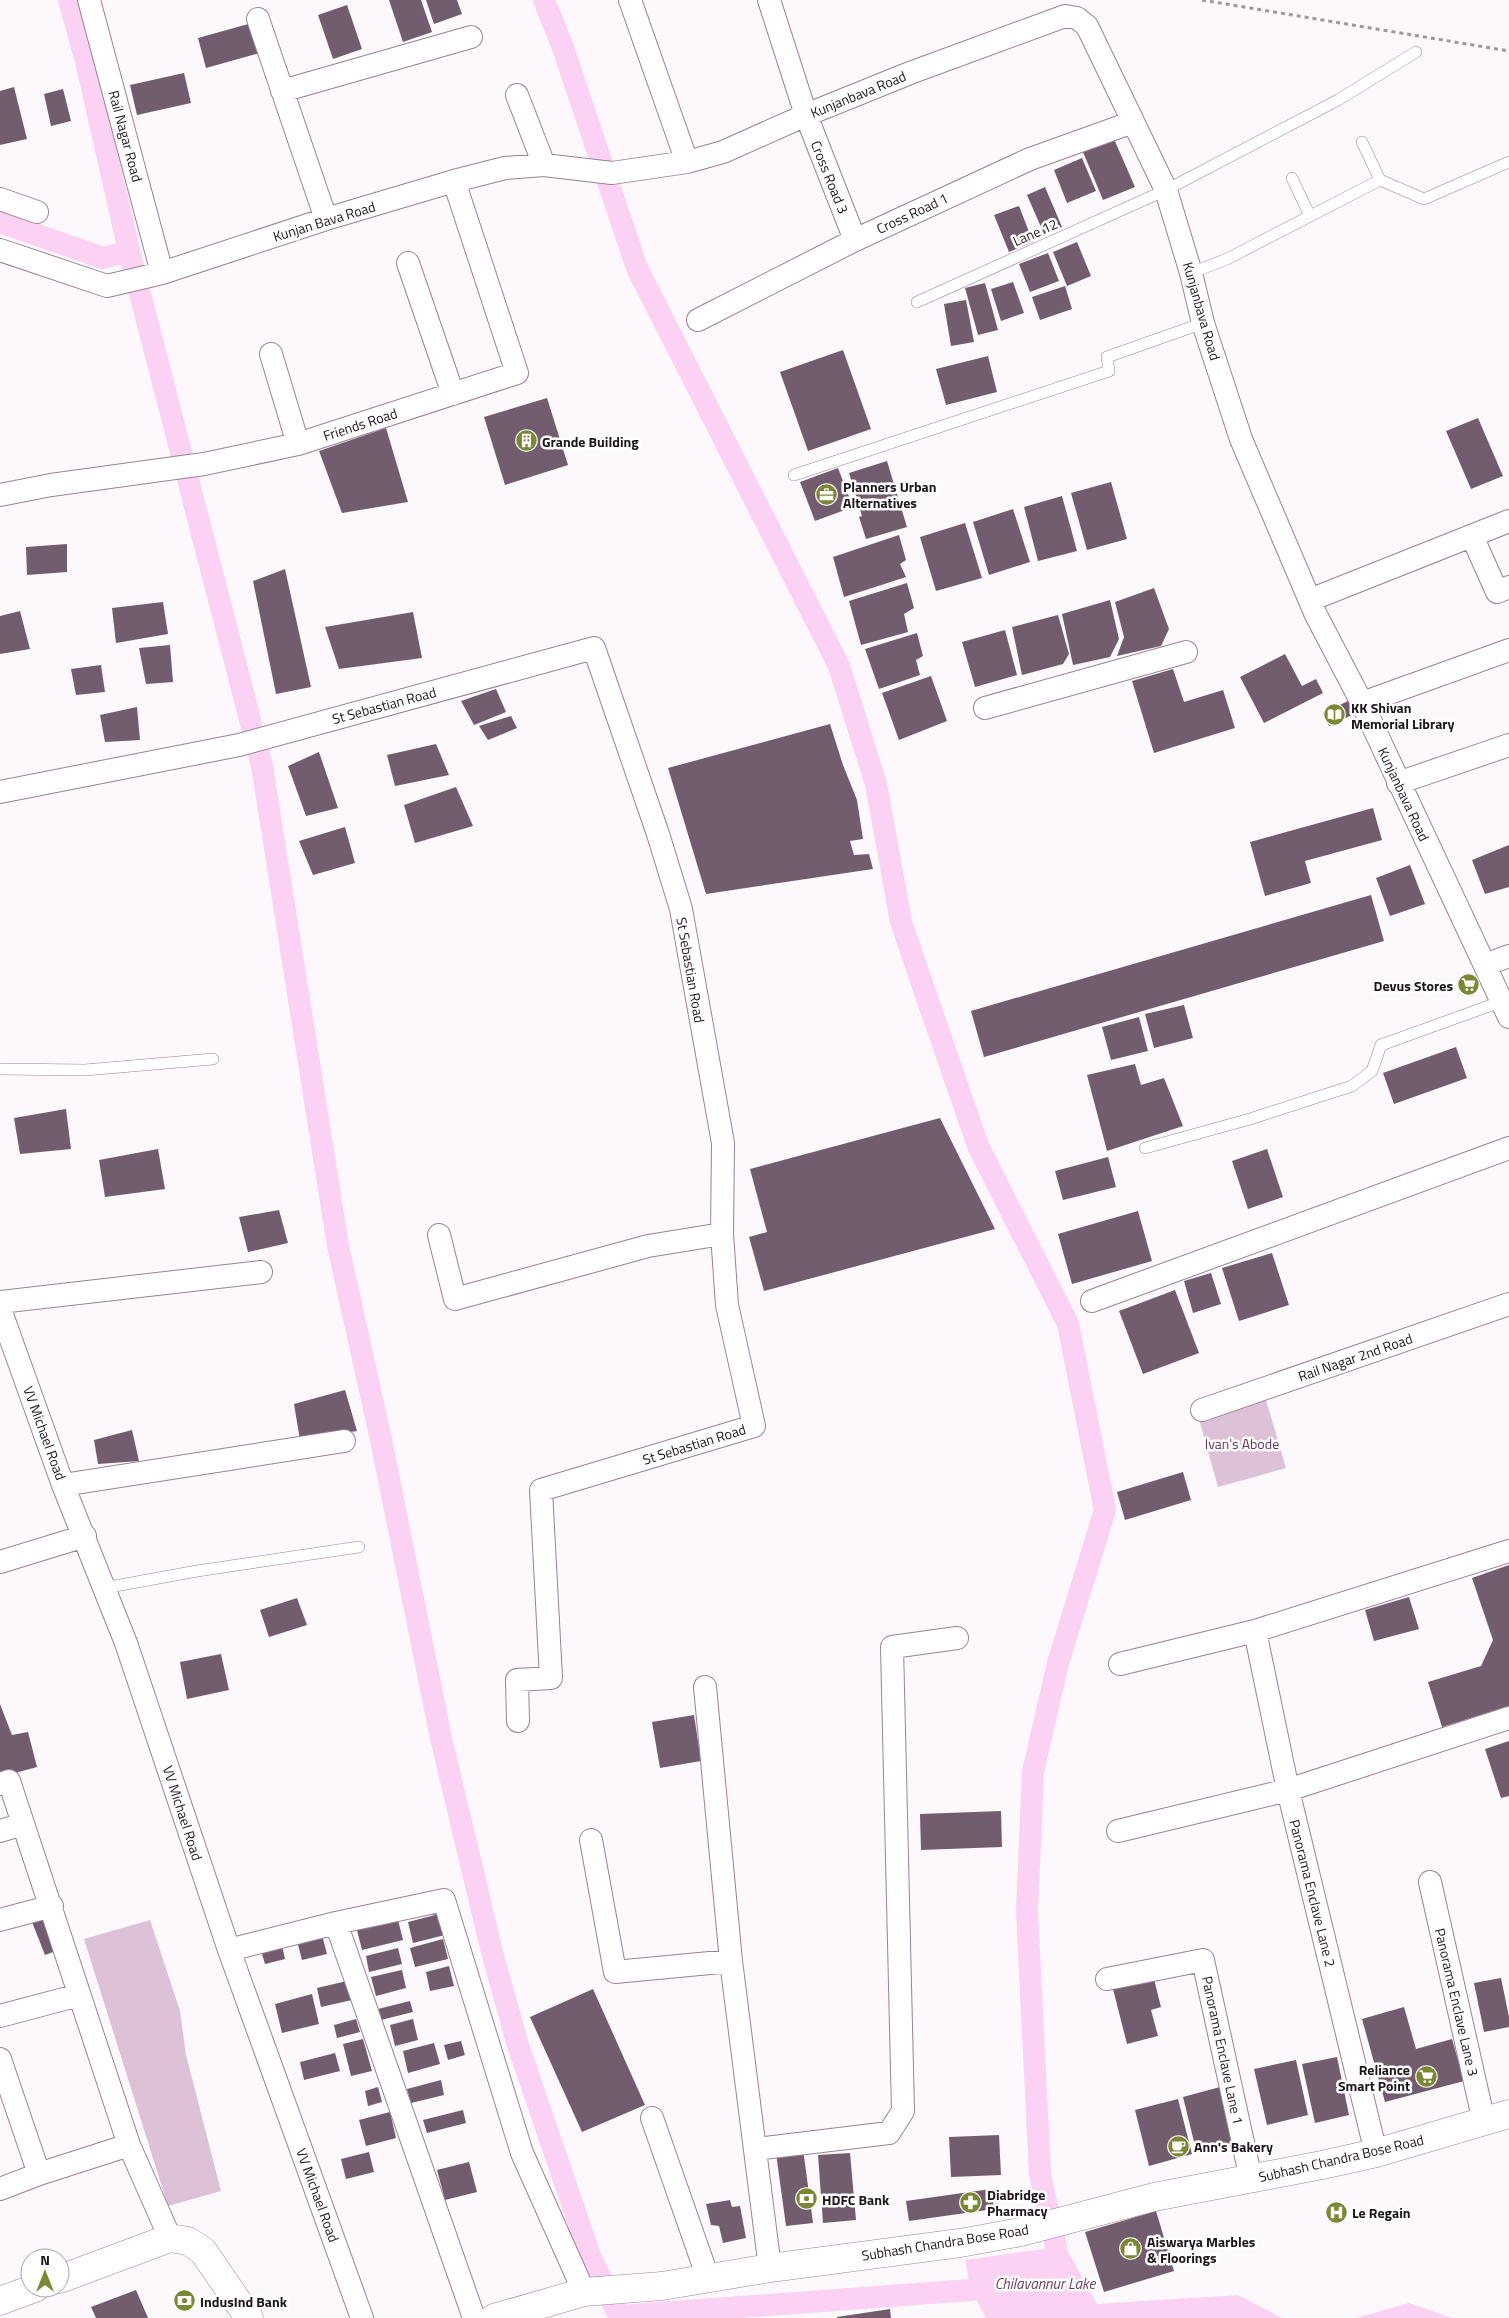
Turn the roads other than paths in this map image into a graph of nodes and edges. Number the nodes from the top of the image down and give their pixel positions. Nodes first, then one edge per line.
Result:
1 (89, 0) edge
2 (630, 0) edge
3 (769, 0) edge
4 (258, 19) dead end
5 (471, 37) dead end
6 (1416, 52) dead end
7 (282, 91) junction
8 (517, 95) dead end
9 (806, 115) junction
10 (1134, 122) junction
11 (1362, 142) dead end
12 (687, 162) junction
13 (1509, 162) edge
14 (544, 165) junction
15 (655, 168) joint
16 (1292, 178) dead end
17 (454, 180) junction
18 (1380, 180) junction
19 (1166, 190) junction
20 (0, 200) edge
21 (37, 212) dead end
22 (1310, 216) junction
23 (326, 219) junction
24 (855, 240) junction
25 (0, 250) edge
26 (408, 264) dead end
27 (162, 273) junction
28 (1191, 273) junction
29 (917, 302) dead end
30 (698, 320) dead end
31 (1203, 322) junction
32 (271, 354) dead end
33 (453, 394) junction
34 (298, 444) junction
35 (794, 474) dead end
36 (0, 495) edge
37 (1509, 521) edge
38 (1472, 536) junction
39 (1509, 587) edge
40 (1310, 600) junction
41 (1509, 650) edge
42 (1186, 652) dead end
43 (1362, 704) junction
44 (985, 708) dead end
45 (1509, 745) edge
46 (1398, 783) junction
47 (0, 792) edge
48 (1509, 956) edge
49 (1485, 966) junction
50 (1505, 1010) edge
51 (213, 1059) dead end
52 (0, 1069) edge
53 (1145, 1148) dead end
54 (1509, 1148) edge
55 (722, 1234) junction
56 (439, 1235) dead end
57 (261, 1272) dead end
58 (1092, 1301) dead end
59 (0, 1302) edge
60 (1509, 1304) edge
61 (0, 1310) edge
62 (1202, 1410) dead end
63 (344, 1441) dead end
64 (64, 1485) junction
65 (85, 1536) junction
66 (359, 1547) dead end
67 (1509, 1551) edge
68 (0, 1562) edge
69 (104, 1588) junction
70 (1255, 1631) junction
71 (957, 1638) dead end
72 (1120, 1664) dead end
73 (705, 1687) dead end
74 (1509, 1718) edge
75 (518, 1721) dead end
76 (0, 1784) edge
77 (1288, 1790) junction
78 (23, 1824) junction
79 (0, 1831) edge
80 (1118, 1831) dead end
81 (591, 1840) dead end
82 (1430, 1882) dead end
83 (52, 1906) junction
84 (0, 1920) edge
85 (336, 1923) junction
86 (229, 1950) junction
87 (731, 1961) junction
88 (1107, 1979) dead end
89 (79, 1995) junction
90 (0, 2016) edge
91 (0, 2059) edge
92 (652, 2118) dead end
93 (1497, 2118) edge
94 (130, 2145) junction
95 (756, 2149) junction
96 (1376, 2153) junction
97 (39, 2174) junction
98 (1251, 2179) junction
99 (0, 2189) edge
100 (170, 2238) junction
101 (770, 2268) junction
102 (70, 2275) edge
103 (708, 2278) junction
104 (584, 2292) junction
105 (20, 2294) edge
106 (0, 2301) edge
107 (249, 2318) edge
108 (362, 2318) edge
109 (474, 2318) edge
110 (494, 2318) edge

1 - 27 street, Rail Nagar Road
2 - 12 street
3 - 9 street, Cross Road 3
4 - 7 street
5 - 7 street
6 - 19 lane, Lane 12
7 - 23 street
8 - 14 street
9 - 10 street, Kunjanbava Road
9 - 12 street, Kunjanbava Road
9 - 24 street, Cross Road 3
10 - 19 street, Kunjanbava Road
10 - 24 street, Cross Road 1
11 - 18 lane
12 - 15 street, Kunjanbava Road
13 - 18 lane
14 - 15 street, Kunjan Bava Road
14 - 17 street, Kunjan Bava Road
16 - 22 lane
17 - 23 street, Kunjan Bava Road
17 - 33 street, Friends Road
18 - 22 lane
19 - 28 street, Kunjanbava Road
19 - 29 lane, Lane 12
20 - 21 street
22 - 28 lane
23 - 27 street, Kunjan Bava Road
24 - 30 street, Cross Road 1
25 - 27 street, Kunjan Bava Road
26 - 33 street
28 - 31 street, Kunjanbava Road
31 - 35 lane
31 - 40 street, Kunjanbava Road
32 - 34 street
33 - 34 street, Friends Road
34 - 36 street, Friends Road
37 - 38 street
38 - 39 street
38 - 40 street
40 - 43 street, Kunjanbava Road
41 - 43 street
42 - 44 street
43 - 46 street, Kunjanbava Road
45 - 46 street
46 - 49 street, Kunjanbava Road
47 - 55 street, St Sebastian Road
48 - 49 street
49 - 50 street, Kunjanbava Road
50 - 53 lane
51 - 52 lane
54 - 58 street
55 - 56 street
55 - 75 street, St Sebastian Road
57 - 59 street
60 - 62 street, Rail Nagar 2nd Road
61 - 64 street, VV Michael Road
63 - 64 street
64 - 65 street, VV Michael Road
65 - 68 street
65 - 69 street, VV Michael Road
66 - 69 lane
67 - 70 street
69 - 86 street, VV Michael Road
70 - 72 street
70 - 77 street, Panorama Enclave Lane 2
71 - 95 street
73 - 87 street
74 - 77 street
76 - 78 street
77 - 80 street
77 - 96 street, Panorama Enclave Lane 2
78 - 79 street
78 - 83 street
81 - 87 street
82 - 93 street, Panorama Enclave Lane 3
83 - 84 street
83 - 89 street
85 - 86 street
85 - 104 street
85 - 109 street
86 - 108 street, VV Michael Road
87 - 95 street
88 - 98 street, Panorama Enclave Lane 1
89 - 90 street
89 - 94 street
91 - 97 street
92 - 103 street
93 - 96 main road, Subhash Chandra Bose Road
94 - 97 street
94 - 100 street
95 - 101 street
96 - 98 main road, Subhash Chandra Bose Road
97 - 99 street
98 - 101 main road, Subhash Chandra Bose Road
100 - 102 main road
100 - 107 main road
101 - 103 main road, Subhash Chandra Bose Road
103 - 104 main road, Subhash Chandra Bose Road
104 - 110 main road, Subhash Chandra Bose Road
105 - 106 main road

